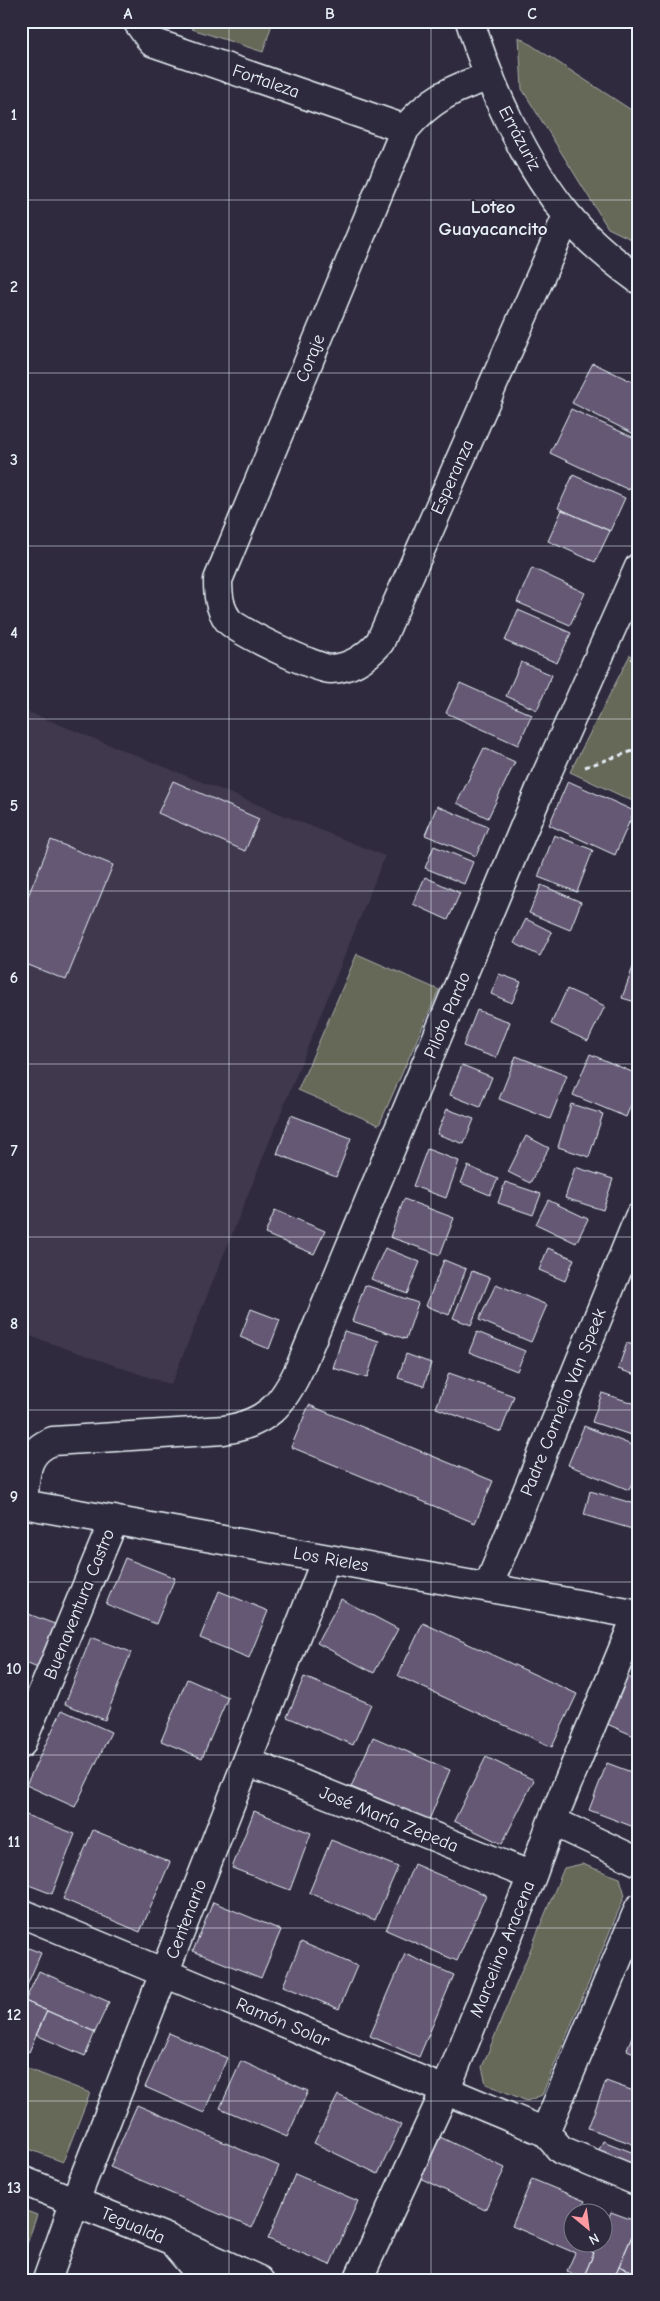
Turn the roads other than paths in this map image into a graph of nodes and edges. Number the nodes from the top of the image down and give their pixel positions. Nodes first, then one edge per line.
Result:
1 (137, 21) edge
2 (470, 21) edge
3 (490, 77) junction
4 (404, 128) junction
5 (567, 216) junction
6 (639, 280) edge
7 (639, 567) edge
8 (287, 652) joint
9 (639, 1217) edge
10 (224, 1430) joint
11 (22, 1504) edge
12 (114, 1520) junction
13 (326, 1559) junction
14 (488, 1588) junction
15 (638, 1615) edge
16 (21, 1744) edge
17 (247, 1762) junction
18 (552, 1821) junction
19 (639, 1862) edge
20 (532, 1876) junction
21 (639, 1908) edge
22 (21, 1913) edge
23 (165, 1972) junction
24 (446, 2090) junction
25 (544, 2132) junction
26 (21, 2180) edge
27 (639, 2182) edge
28 (75, 2201) junction
29 (171, 2240) junction
30 (47, 2280) edge
31 (206, 2280) edge
32 (259, 2280) edge
33 (358, 2280) edge

1 - 4 street, Fortaleza
2 - 3 street, Errázuriz
3 - 4 street, Coraje
3 - 5 street, Errázuriz
4 - 8 street, Coraje
5 - 6 street, Errázuriz
5 - 8 street, Esperanza
7 - 10 street, Piloto Pardo
9 - 14 street, Padre Cornelio Van Speek
10 - 11 street, Los Rieles
11 - 12 street, Los Rieles
12 - 13 street, Los Rieles
12 - 16 street, Buenaventura Castro
13 - 14 street, Los Rieles
13 - 17 street, Centenario
14 - 15 street, Los Rieles
15 - 18 street, Marcelino Aracena
17 - 20 street, José María Zepeda
17 - 23 street, Centenario
18 - 19 street
18 - 20 street, Marcelino Aracena
20 - 24 street, Marcelino Aracena
21 - 25 street
22 - 23 street, Ramón Solar
23 - 24 street, Ramón Solar
23 - 28 street, Centenario
24 - 25 street, Ramón Solar
24 - 33 street, Marcelino Aracena
25 - 27 street
26 - 28 street, Tegualda
28 - 29 street, Tegualda
28 - 30 street, Centenario
29 - 31 street, Tegualda
29 - 32 street

